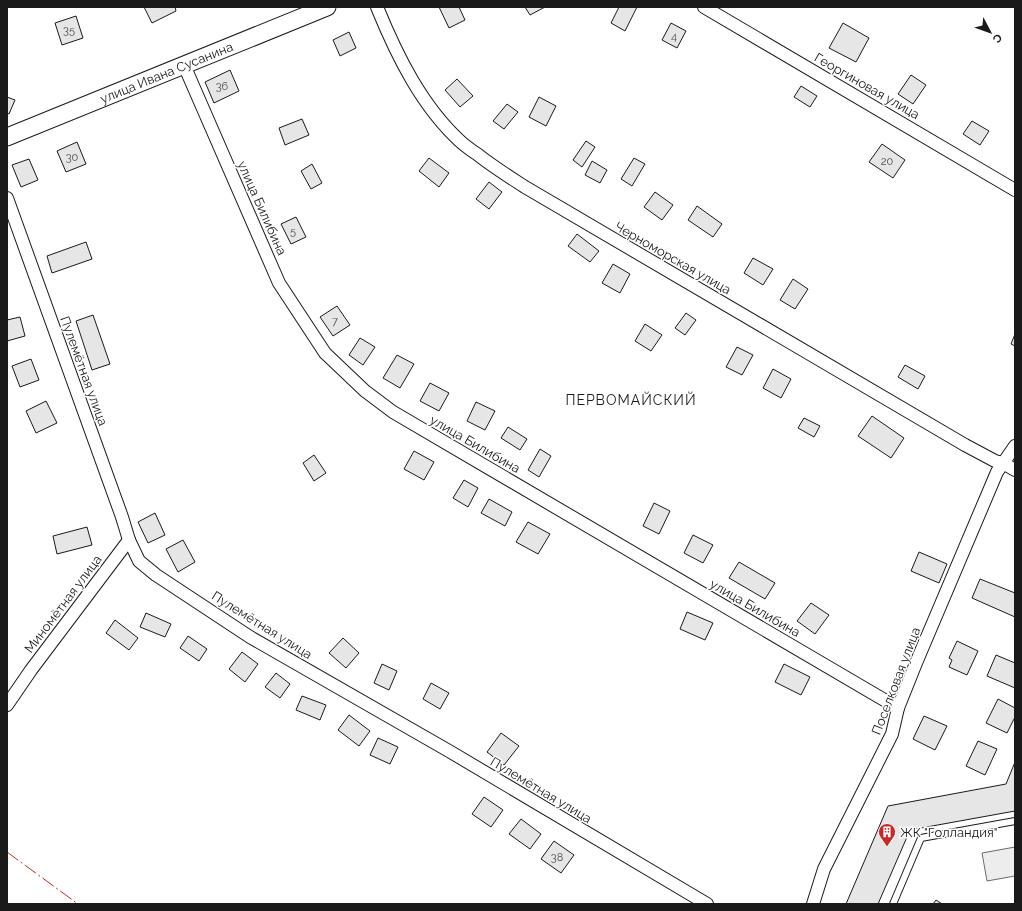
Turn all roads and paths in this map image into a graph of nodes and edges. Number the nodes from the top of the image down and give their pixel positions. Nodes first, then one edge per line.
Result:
1 (327, 7) edge
2 (377, 7) edge
3 (704, 7) edge
4 (184, 65) junction
5 (7, 138) edge
6 (1015, 190) edge
7 (7, 198) edge
8 (1015, 446) edge
9 (1004, 463) junction
10 (1015, 470) edge
11 (129, 540) junction
12 (7, 705) edge
13 (898, 708) junction
14 (1015, 821) edge
15 (707, 904) edge
16 (813, 904) edge
17 (893, 904) edge

1 - 4 street, улица Ивана Сусанина
2 - 9 street, Черноморская улица
3 - 6 street, Георгиновая улица
4 - 5 street, улица Ивана Сусанина
4 - 13 street, улица Билибина
7 - 11 street, Пулемётная улица
8 - 9 street, Поселковая улица
9 - 10 street, Черноморская улица
9 - 13 street, Поселковая улица
11 - 12 street, Миномётная улица
11 - 15 street, Пулемётная улица
13 - 16 street, Поселковая улица
14 - 17 lane

